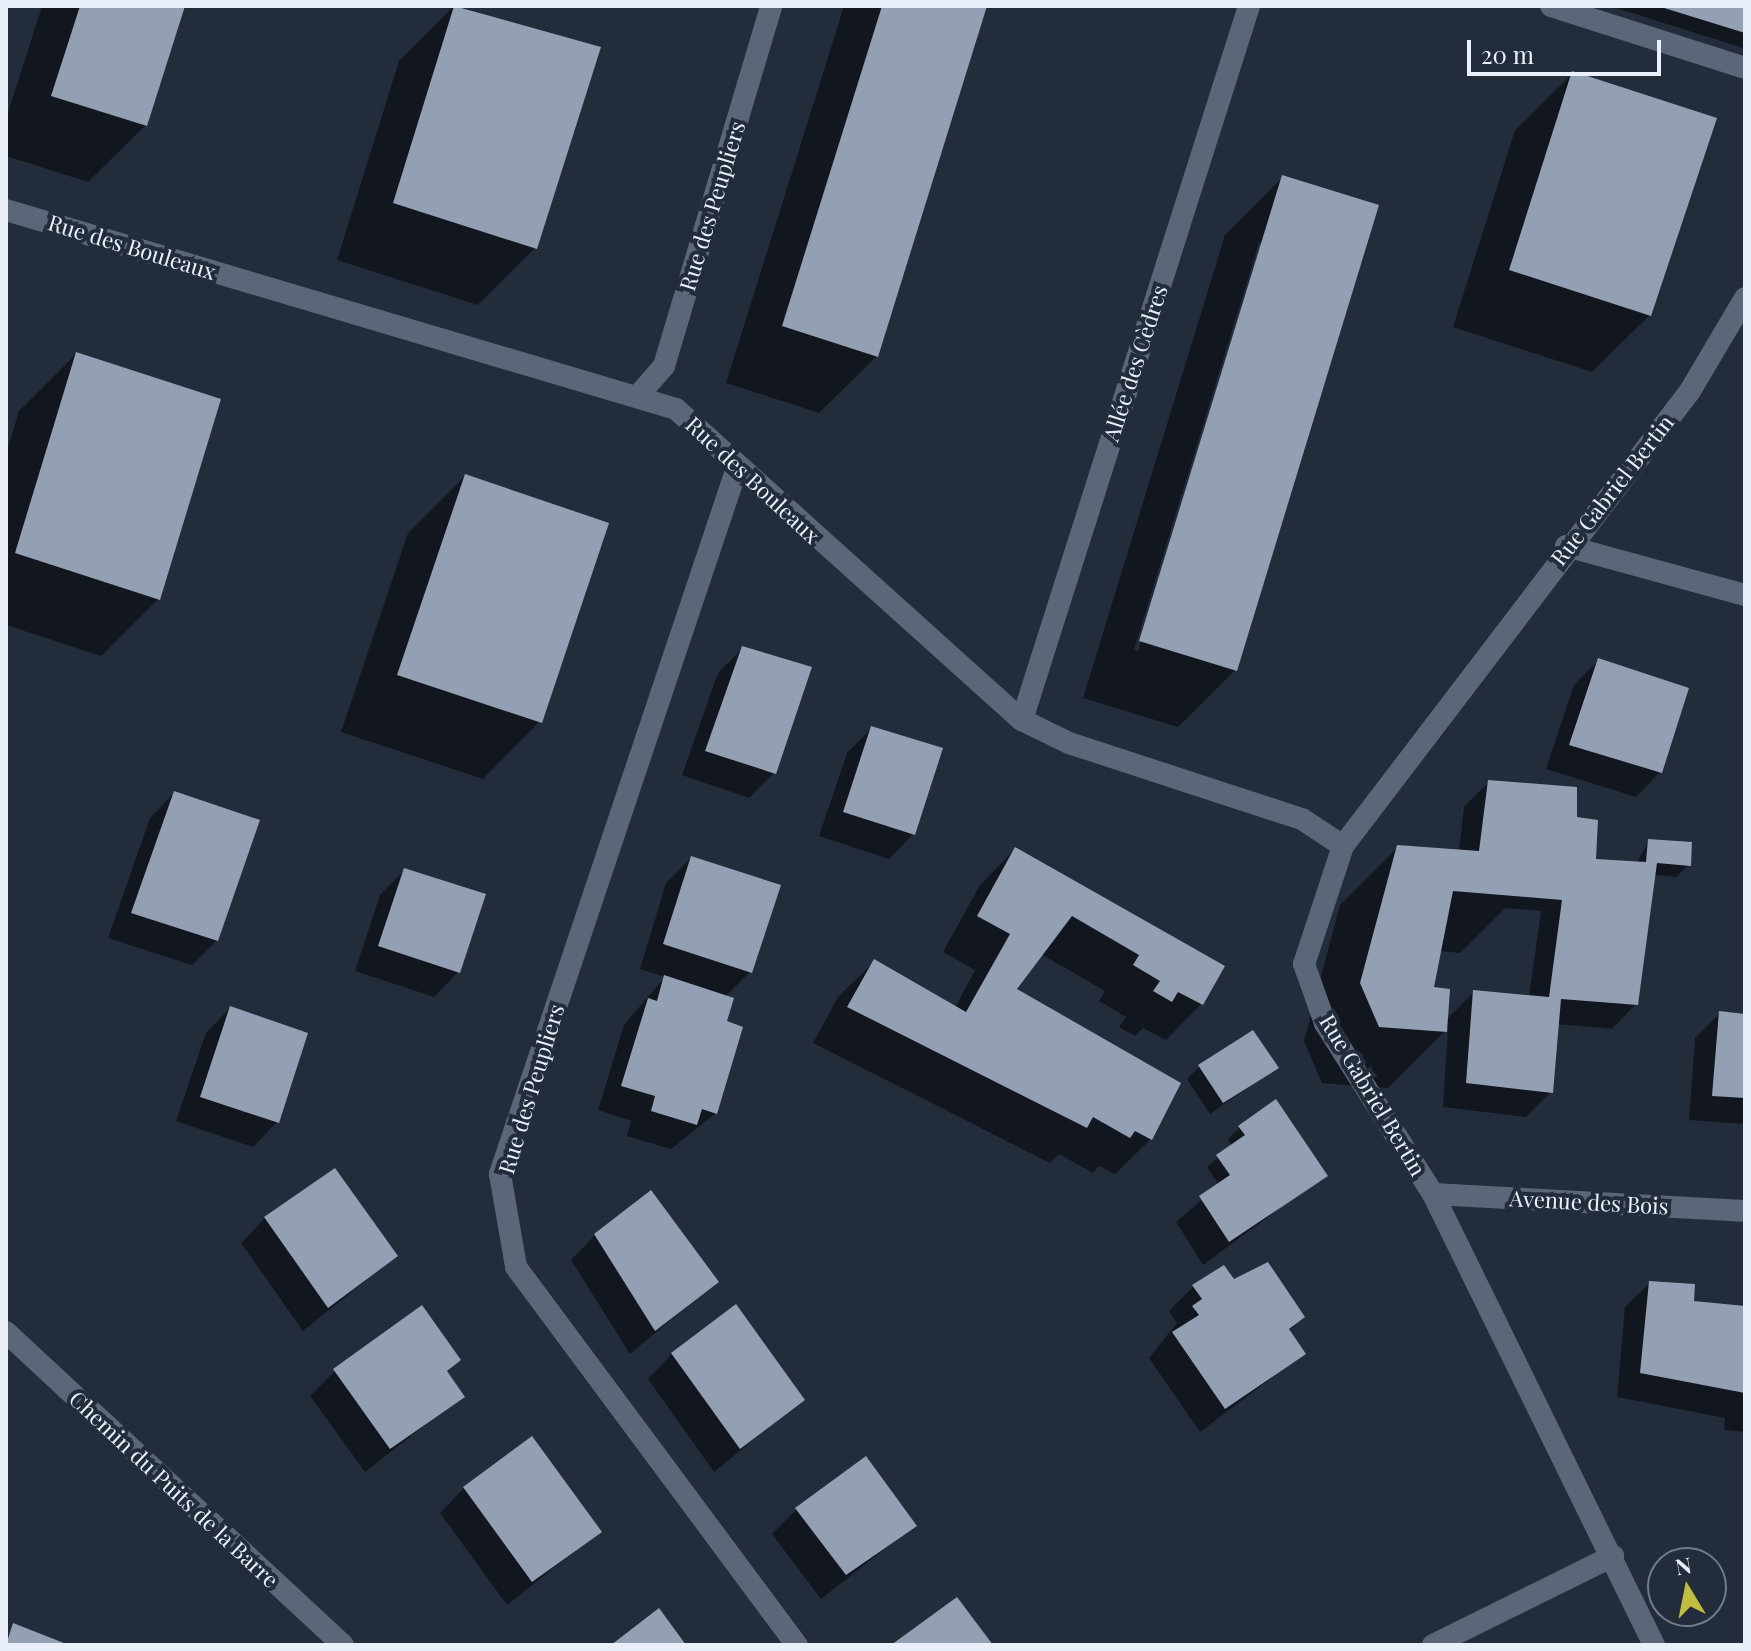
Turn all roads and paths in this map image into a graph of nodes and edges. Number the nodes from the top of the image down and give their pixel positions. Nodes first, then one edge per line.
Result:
1 (771, 6) edge
2 (1249, 6) edge
3 (1551, 6) edge
4 (1745, 68) edge
5 (6, 210) edge
6 (1745, 298) edge
7 (637, 397) junction
8 (737, 468) junction
9 (1566, 546) junction
10 (1745, 595) edge
11 (1022, 720) junction
12 (1343, 846) junction
13 (1433, 1194) junction
14 (1745, 1211) edge
15 (6, 1332) edge
16 (1613, 1556) junction
17 (343, 1645) edge
18 (797, 1645) edge
19 (1433, 1645) edge
20 (1654, 1645) edge

1 - 7 street, Rue des Peupliers
2 - 11 street, Allée des Cèdres
3 - 4 street
5 - 7 street, Rue des Bouleaux
6 - 9 street, Rue Gabriel Bertin
7 - 8 street, Rue des Bouleaux
8 - 11 street, Rue des Bouleaux
8 - 18 street, Rue des Peupliers
9 - 10 street
9 - 12 street, Rue Gabriel Bertin
11 - 12 street, Rue des Bouleaux
12 - 13 street, Rue Gabriel Bertin
13 - 14 street, Avenue des Bois
13 - 16 street, Rue Gabriel Bertin
15 - 17 street, Chemin du Puits de la Barre
16 - 19 street
16 - 20 street, Rue Gabriel Bertin

